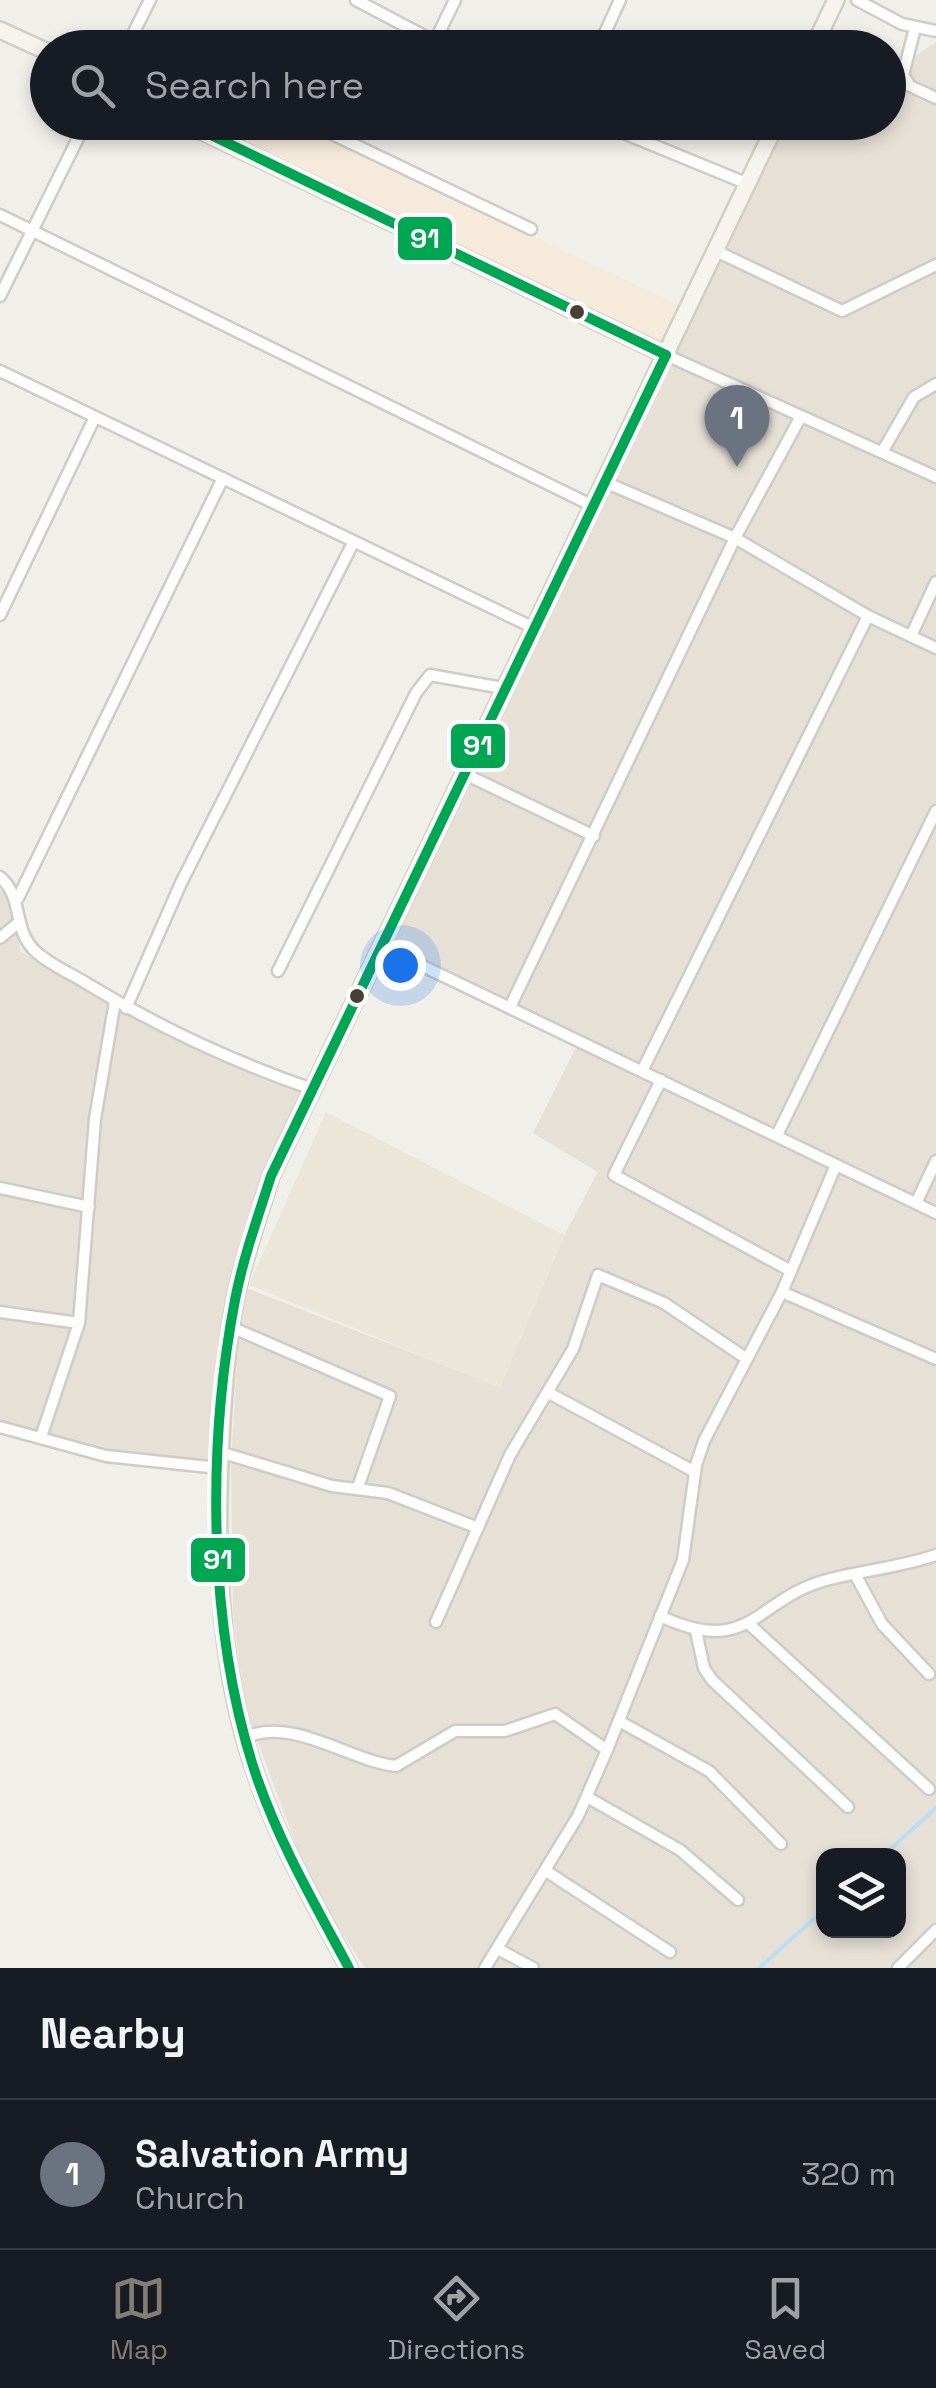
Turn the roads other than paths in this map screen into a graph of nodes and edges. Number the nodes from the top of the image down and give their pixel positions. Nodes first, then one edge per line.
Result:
1 (150, 0) edge
2 (356, 0) edge
3 (455, 0) edge
4 (620, 0) edge
5 (836, 0) edge
6 (858, 0) edge
7 (936, 17) edge
8 (919, 28) junction
9 (0, 30) edge
10 (135, 30) edge
11 (413, 30) edge
12 (440, 30) edge
13 (606, 30) edge
14 (822, 30) edge
15 (936, 31) edge
16 (30, 44) edge
17 (906, 65) edge
18 (906, 79) edge
19 (936, 98) edge
20 (77, 140) edge
21 (221, 140) edge
22 (345, 140) edge
23 (641, 140) edge
24 (769, 140) edge
25 (748, 184) junction
26 (0, 215) edge
27 (531, 229) dead end
28 (32, 230) junction
29 (716, 250) junction
30 (936, 265) edge
31 (0, 296) edge
32 (666, 355) junction
33 (0, 371) edge
34 (936, 384) edge
35 (95, 416) junction
36 (800, 418) junction
37 (882, 452) junction
38 (936, 477) edge
39 (223, 478) junction
40 (607, 482) junction
41 (594, 507) junction
42 (735, 538) junction
43 (353, 543) junction
44 (936, 582) edge
45 (0, 616) edge
46 (868, 616) junction
47 (536, 630) junction
48 (911, 636) junction
49 (936, 648) edge
50 (508, 689) junction
51 (467, 775) junction
52 (936, 812) edge
53 (594, 836) junction
54 (0, 877) edge
55 (18, 898) junction
56 (18, 923) junction
57 (0, 938) edge
58 (382, 946) junction
59 (278, 970) dead end
60 (115, 1001) junction
61 (510, 1007) junction
62 (126, 1008) junction
63 (642, 1072) junction
64 (660, 1080) junction
65 (316, 1090) junction
66 (777, 1135) junction
67 (936, 1161) edge
68 (836, 1165) junction
69 (0, 1188) edge
70 (916, 1204) junction
71 (89, 1207) junction
72 (936, 1213) edge
73 (791, 1271) junction
74 (782, 1292) junction
75 (0, 1312) edge
76 (79, 1323) junction
77 (231, 1328) junction
78 (747, 1358) junction
79 (936, 1359) edge
80 (549, 1392) junction
81 (0, 1427) edge
82 (41, 1437) junction
83 (220, 1452) junction
84 (209, 1467) dead end
85 (695, 1472) junction
86 (358, 1487) junction
87 (478, 1528) junction
88 (936, 1554) edge
89 (856, 1576) junction
90 (660, 1616) junction
91 (436, 1622) dead end
92 (749, 1624) junction
93 (696, 1632) junction
94 (929, 1674) dead end
95 (619, 1721) junction
96 (244, 1738) junction
97 (607, 1750) junction
98 (928, 1789) dead end
99 (587, 1797) junction
100 (848, 1807) dead end
101 (781, 1844) dead end
102 (546, 1871) junction
103 (738, 1900) dead end
104 (936, 1930) edge
105 (498, 1950) junction
106 (670, 1952) dead end
107 (349, 1968) edge
108 (485, 1968) edge
109 (533, 1968) edge
110 (898, 1968) edge

1 - 10 street
2 - 11 street
3 - 12 street
4 - 13 street
5 - 14 street
6 - 8 street
7 - 8 street
8 - 15 street
8 - 17 street
9 - 16 street
18 - 19 street
20 - 28 street
21 - 32 street
22 - 27 street
23 - 25 street
24 - 25 street
25 - 29 street
26 - 28 street
28 - 31 street
28 - 41 street
29 - 30 street
29 - 32 street
32 - 36 street
32 - 40 street
33 - 35 street
34 - 37 street
35 - 39 street
35 - 45 street
36 - 37 street
36 - 42 street
37 - 38 street
39 - 43 street
39 - 55 street
40 - 41 street
40 - 42 street
41 - 47 street
42 - 46 street
42 - 53 street
43 - 47 street
43 - 62 street
44 - 48 street
46 - 48 street
46 - 63 street
47 - 50 street
48 - 49 street
50 - 51 street
50 - 59 street
51 - 53 street
51 - 58 street
52 - 66 street
53 - 61 street
54 - 55 street
55 - 56 street
56 - 57 street
56 - 60 street
58 - 61 street
58 - 65 street
60 - 62 street
60 - 71 street
61 - 63 street
62 - 65 street
63 - 64 street
64 - 66 street
64 - 73 street
65 - 77 street
66 - 68 street
67 - 70 street
68 - 70 street
68 - 73 street
69 - 71 street
70 - 72 street
71 - 76 street
73 - 74 street
74 - 78 street
74 - 79 street
75 - 76 street
76 - 82 street
77 - 83 street
77 - 86 street
78 - 80 street
78 - 85 street
80 - 85 street
80 - 87 street
81 - 82 street
82 - 84 street
83 - 86 street
83 - 96 street
85 - 90 street
86 - 87 street
87 - 91 street
88 - 89 street
89 - 92 street
89 - 94 street
90 - 93 street
90 - 95 street
92 - 93 street
92 - 98 street
93 - 100 street
95 - 97 street
95 - 101 street
96 - 97 street
96 - 107 street
97 - 99 street
99 - 102 street
99 - 103 street
102 - 105 street
102 - 106 street
104 - 110 street
105 - 108 street
105 - 109 street

